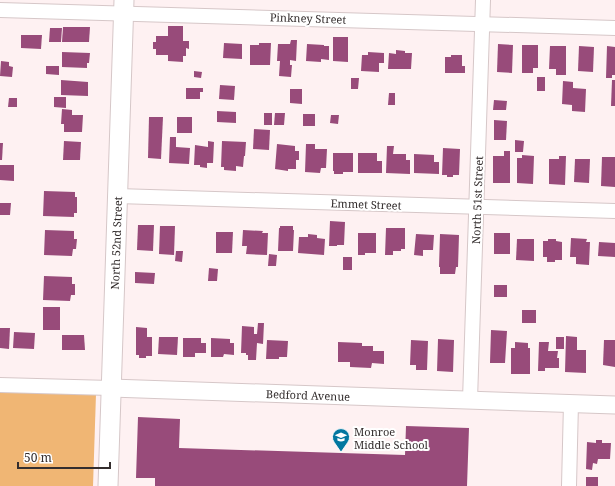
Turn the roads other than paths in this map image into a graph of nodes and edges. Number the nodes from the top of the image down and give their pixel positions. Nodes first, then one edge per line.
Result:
1 (483, 0) edge
2 (124, 6) edge
3 (0, 10) edge
4 (483, 24) junction
5 (615, 28) edge
6 (117, 196) junction
7 (476, 207) junction
8 (615, 211) edge
9 (0, 385) edge
10 (111, 388) junction
11 (470, 400) junction
12 (571, 403) junction
13 (615, 405) edge
14 (108, 486) edge
15 (569, 486) edge

1 - 4 street, North 51st Street
2 - 3 street, Pinkney Street
2 - 4 street, Pinkney Street
2 - 6 main road, North 52nd Street
4 - 5 street, Pinkney Street
4 - 7 street, North 51st Street
6 - 7 street, Emmet Street
6 - 10 main road, North 52nd Street
7 - 8 street, Emmet Street
7 - 11 street, North 51st Street
9 - 10 street, Bedford Avenue
10 - 11 street, Bedford Avenue
10 - 14 main road, North 52nd Street
11 - 12 street, Bedford Avenue
12 - 13 street, Bedford Avenue
12 - 15 street

